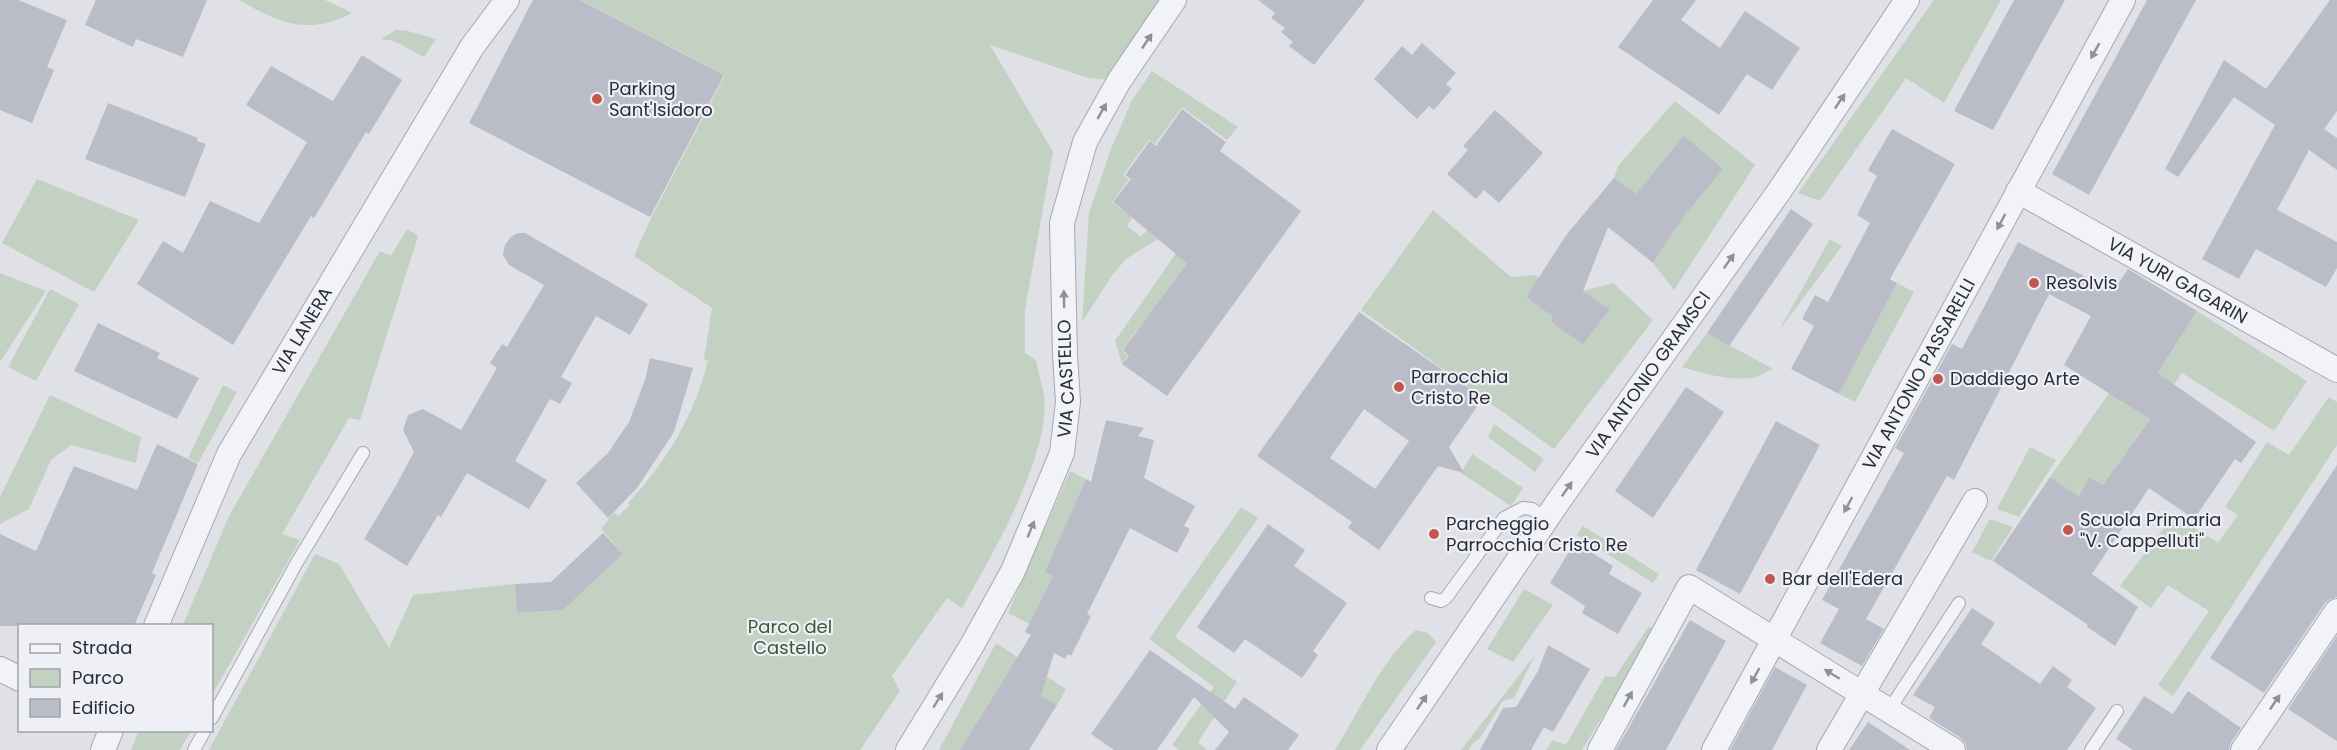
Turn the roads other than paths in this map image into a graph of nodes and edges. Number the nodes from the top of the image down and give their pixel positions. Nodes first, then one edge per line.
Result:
1 (486, 0) edge
2 (507, 0) edge
3 (1174, 0) edge
4 (1907, 0) edge
5 (2123, 0) edge
6 (472, 47) junction
7 (2018, 191) junction
8 (2337, 370) edge
9 (363, 453) dead end
10 (1975, 501) dead end
11 (1546, 519) junction
12 (1431, 598) dead end
13 (1959, 603) dead end
14 (2337, 611) edge
15 (157, 624) edge
16 (1776, 639) junction
17 (0, 669) edge
18 (18, 678) edge
19 (1863, 694) junction
20 (1889, 710) junction
21 (2117, 711) dead end
22 (213, 716) edge
23 (110, 732) edge
24 (204, 732) edge
25 (104, 750) edge
26 (194, 750) edge
27 (908, 750) edge
28 (1389, 750) edge
29 (1600, 750) edge
30 (1714, 750) edge
31 (1829, 750) edge
32 (1953, 750) edge
33 (2091, 750) edge
34 (2243, 750) edge

1 - 6 street, VIA LANERA
2 - 6 street, VIA LANERA
27 -> 3 street, VIA CASTELLO
11 -> 4 street, VIA ANTONIO GRAMSCI
5 -> 7 street, VIA ANTONIO PASSARELLI
6 - 15 street, VIA LANERA
7 - 8 street, VIA YURI GAGARIN
7 -> 16 street, VIA ANTONIO PASSARELLI
9 - 22 lane
10 - 19 street
11 - 12 lane
28 -> 11 street, VIA ANTONIO GRAMSCI
13 - 20 lane
34 -> 14 street
19 -> 16 street
29 -> 16 street
16 -> 30 street, VIA ANTONIO PASSARELLI
17 - 18 street
19 - 20 street
19 - 31 street
20 - 32 street
21 - 33 lane
23 - 25 street
24 - 26 lane

